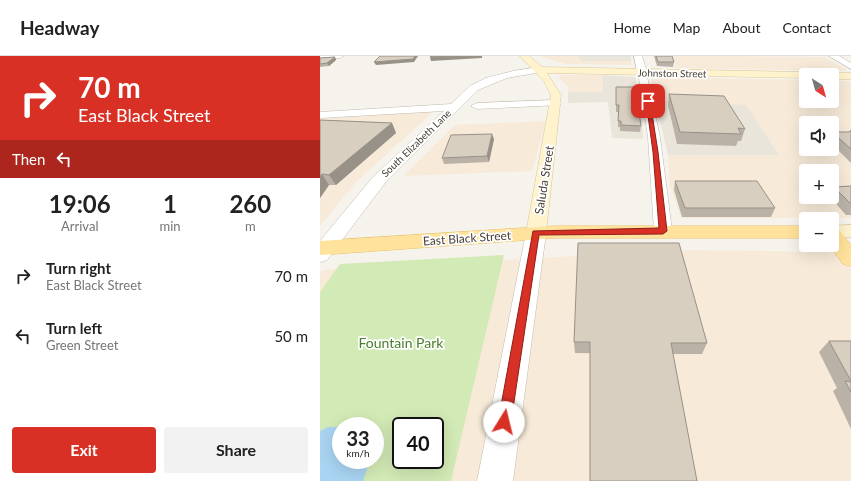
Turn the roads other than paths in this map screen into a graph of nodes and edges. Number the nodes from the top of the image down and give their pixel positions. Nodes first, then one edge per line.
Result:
1 (340, 56) edge
2 (524, 56) edge
3 (638, 56) edge
4 (833, 56) edge
5 (320, 57) edge
6 (851, 66) edge
7 (539, 70) junction
8 (642, 72) junction
9 (799, 75) edge
10 (839, 76) edge
11 (851, 76) edge
12 (556, 103) junction
13 (477, 106) dead end
14 (454, 107) junction
15 (320, 115) edge
16 (663, 231) junction
17 (851, 231) edge
18 (799, 232) edge
19 (839, 232) edge
20 (536, 233) junction
21 (839, 244) edge
22 (322, 250) edge
23 (851, 259) edge
24 (495, 481) edge

1 - 5 street
2 - 7 main road, Saluda Street
3 - 8 street
4 - 6 street
7 - 8 main road, Johnston Street
7 - 12 main road, Saluda Street
7 - 14 street, South Elizabeth Lane
8 - 9 main road, Johnston Street
8 - 16 street
10 - 11 main road
12 - 13 street
12 - 20 main road, Saluda Street
14 - 15 street
14 - 22 street, South Elizabeth Lane
16 - 18 main road, East Black Street
16 - 20 main road, East Black Street
17 - 19 main road
20 - 22 main road, East Black Street
20 - 24 street, Saluda Street
21 - 23 main road

